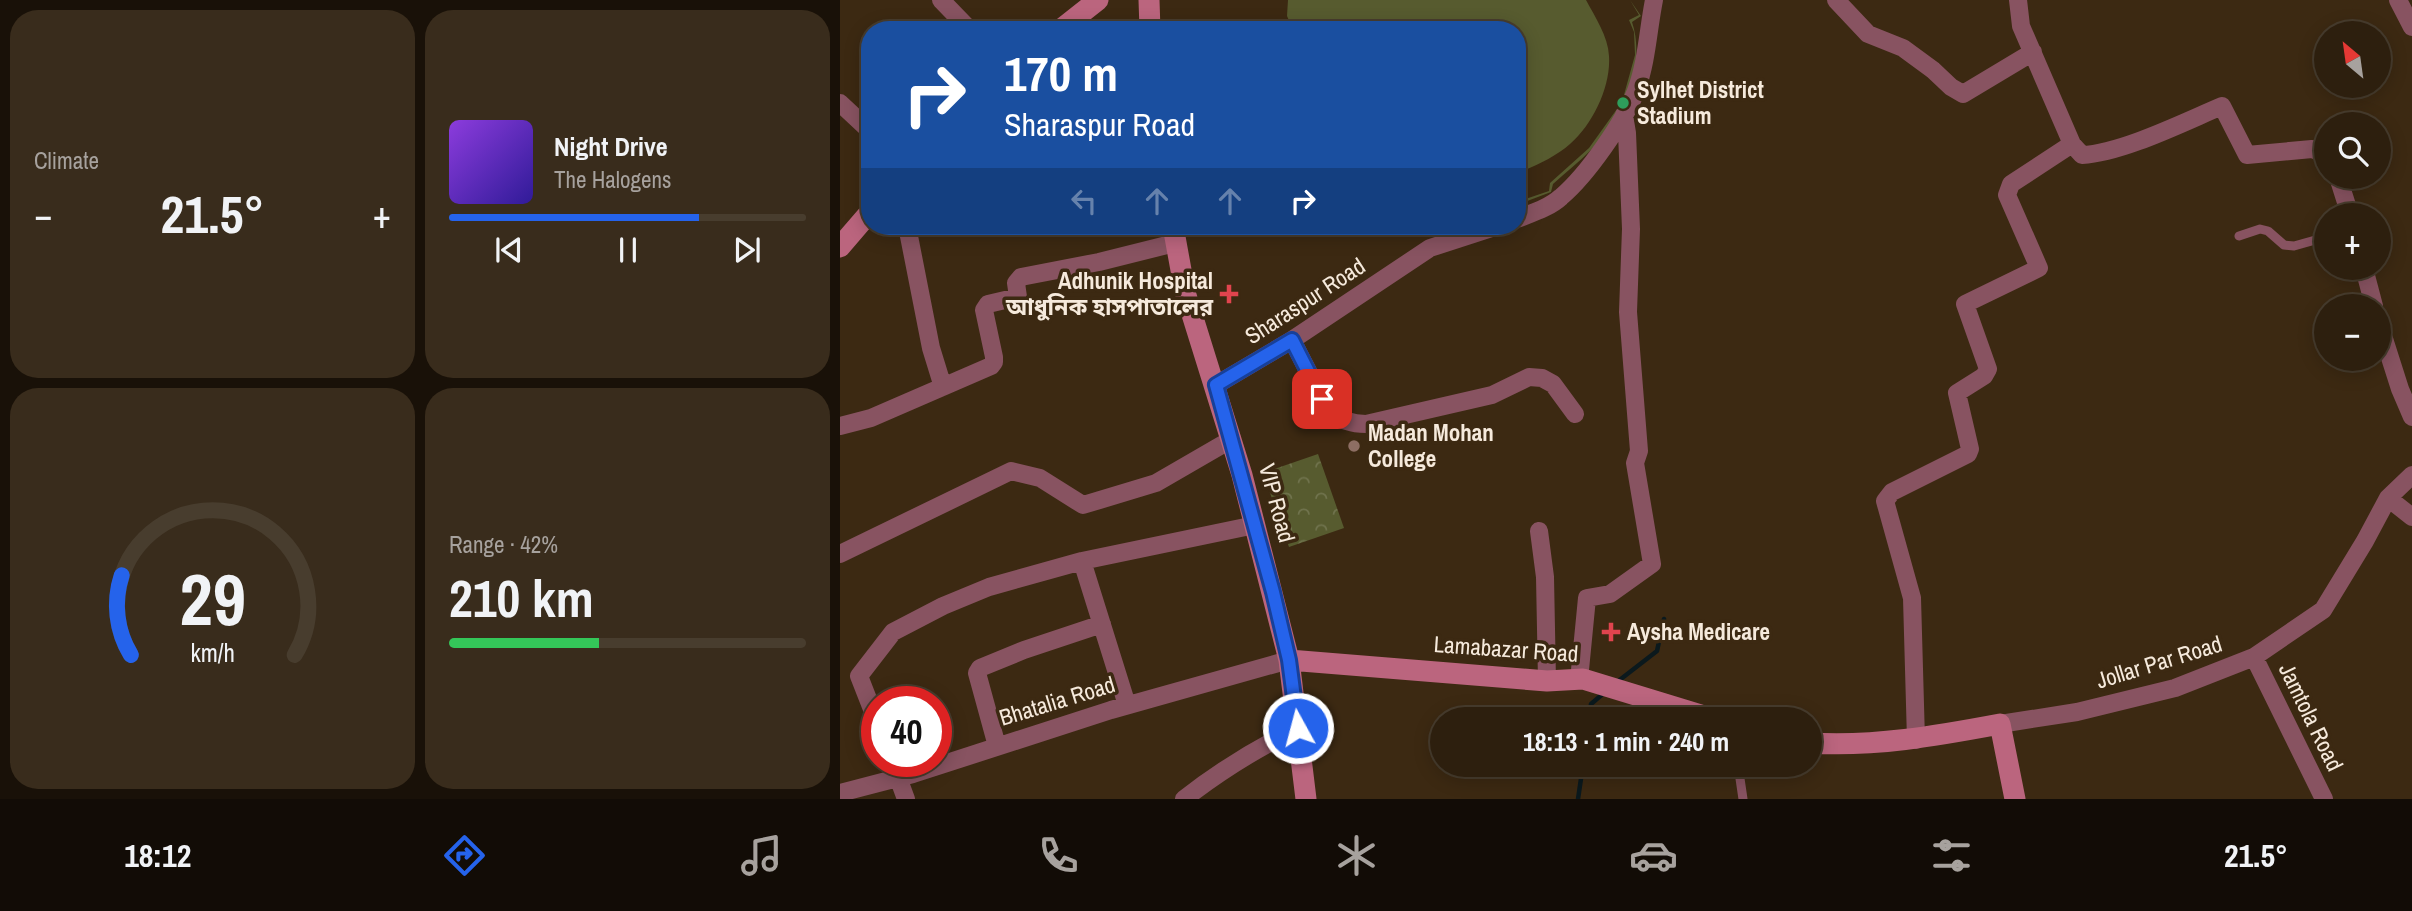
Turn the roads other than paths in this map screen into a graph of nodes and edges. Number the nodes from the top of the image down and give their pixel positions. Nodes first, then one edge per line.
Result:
1 (941, 0) edge
2 (1098, 0) edge
3 (1149, 0) edge
4 (1654, 0) edge
5 (1836, 0) edge
6 (2018, 0) edge
7 (2398, 0) edge
8 (961, 21) edge
9 (1071, 21) edge
10 (1150, 21) edge
11 (2412, 27) edge
12 (2033, 52) junction
13 (840, 103) edge
14 (1624, 115) junction
15 (861, 123) edge
16 (2072, 144) junction
17 (2314, 150) edge
18 (1526, 216) edge
19 (861, 222) edge
20 (909, 235) edge
21 (1171, 235) edge
22 (1174, 235) edge
23 (1470, 235) edge
24 (2239, 236) dead end
25 (2314, 240) edge
26 (840, 247) edge
27 (1292, 340) junction
28 (2391, 361) edge
29 (1216, 385) junction
30 (943, 387) junction
31 (1575, 414) dead end
32 (2412, 417) edge
33 (840, 426) edge
34 (1232, 439) junction
35 (2412, 475) edge
36 (2388, 498) junction
37 (2412, 517) edge
38 (1255, 525) junction
39 (1539, 531) dead end
40 (840, 554) edge
41 (1082, 561) junction
42 (1102, 624) junction
43 (2254, 657) junction
44 (1289, 660) junction
45 (1581, 680) junction
46 (1547, 681) junction
47 (863, 686) edge
48 (1127, 705) junction
49 (1676, 707) edge
50 (2000, 724) junction
51 (1298, 728) junction
52 (1916, 740) junction
53 (1822, 744) edge
54 (997, 746) junction
55 (952, 757) edge
56 (878, 777) edge
57 (898, 777) edge
58 (1740, 777) edge
59 (840, 793) edge
60 (906, 799) edge
61 (1184, 799) edge
62 (1306, 799) edge
63 (1743, 799) edge
64 (2015, 799) edge
65 (2324, 799) edge

1 - 8 street
2 - 9 street
3 - 10 street
4 - 14 street
5 - 12 street
6 - 12 street
7 - 11 street
12 - 16 street
13 - 15 street
14 - 18 street
14 - 45 street
16 - 17 street
16 - 52 street
19 - 26 street
20 - 30 street
21 - 30 street
22 - 29 street, VIP Road
23 - 27 street, Sharaspur Road
24 - 25 lane
27 - 29 street, Sharaspur Road
27 - 31 street
28 - 32 street
29 - 34 street, VIP Road
30 - 33 street
34 - 38 street, VIP Road
34 - 40 street
35 - 36 street, Jollar Par Road
36 - 37 street
36 - 43 street, Jollar Par Road
38 - 41 street
38 - 44 street, VIP Road
39 - 46 street
41 - 42 street
41 - 47 street
42 - 48 street
42 - 54 street
43 - 50 street, Jollar Par Road
43 - 65 street, Jamtola Road
44 - 46 street, Lamabazar Road
44 - 48 street, Bhatalia Road
44 - 51 street, VIP Road
45 - 46 street, Lamabazar Road
45 - 49 street, Lamabazar Road
48 - 54 street, Bhatalia Road
50 - 52 street
50 - 64 street
51 - 61 street
51 - 62 street, VIP Road
52 - 53 street
54 - 55 street, Bhatalia Road
56 - 59 street, Bhatalia Road
57 - 60 street
58 - 63 lane

